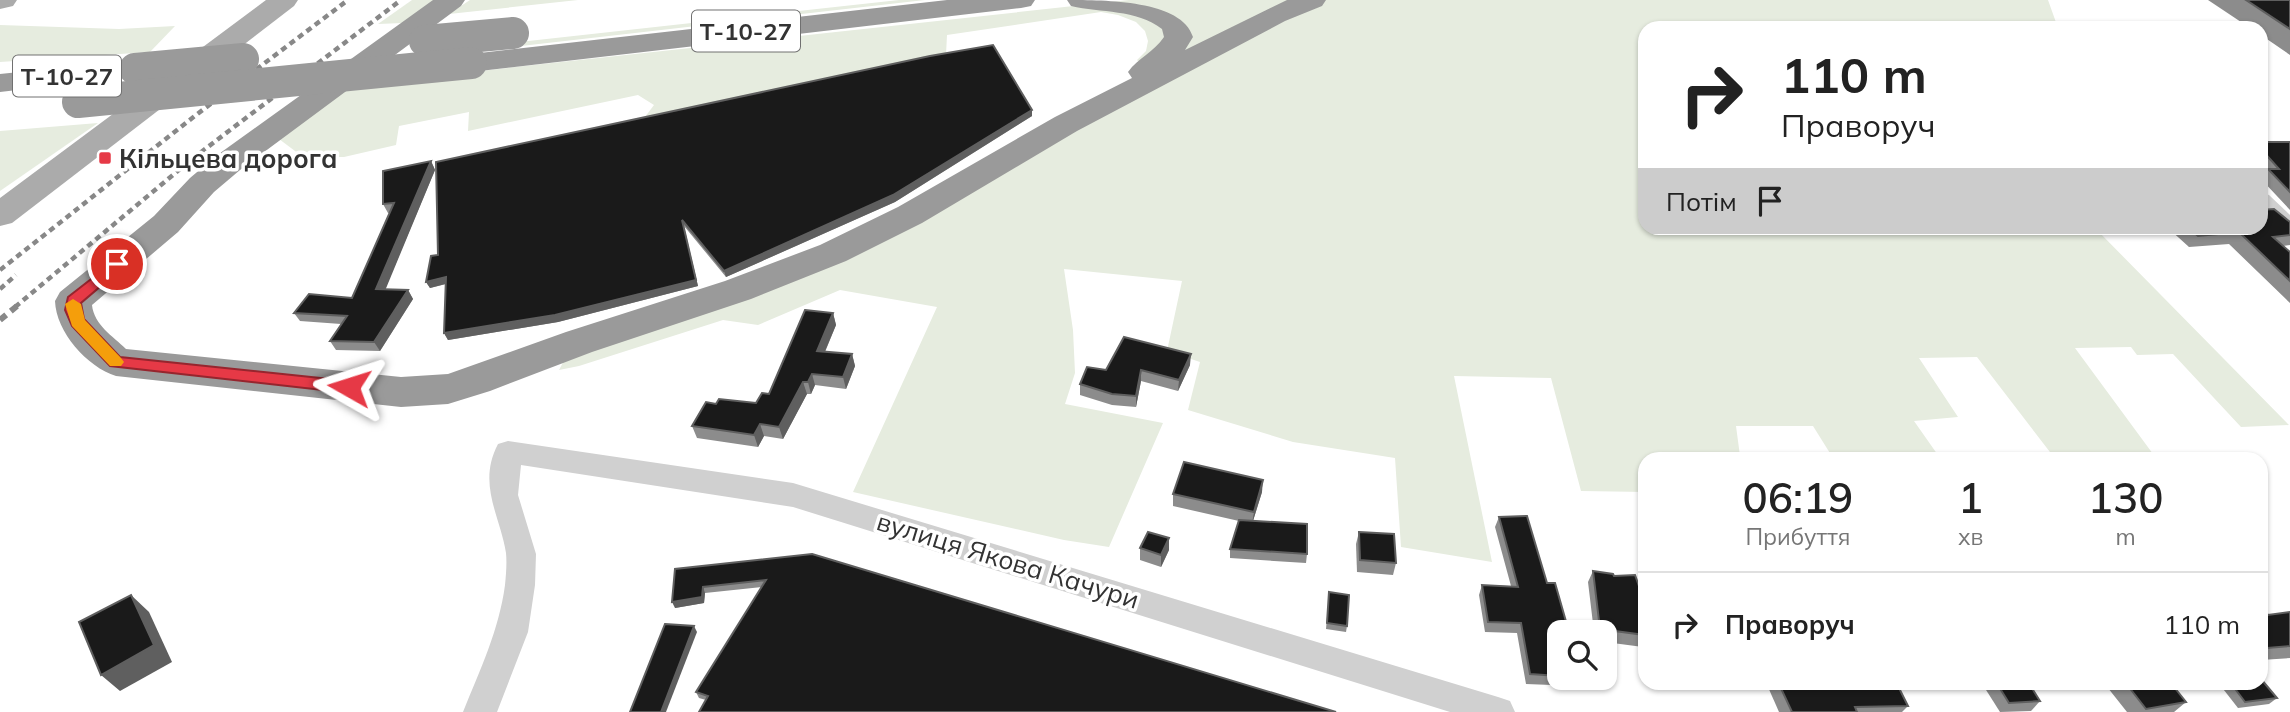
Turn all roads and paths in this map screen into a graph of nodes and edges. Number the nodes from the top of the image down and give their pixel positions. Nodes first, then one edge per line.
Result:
1 (284, 0) edge
2 (452, 0) edge
3 (806, 0) edge
4 (1021, 0) edge
5 (1081, 0) edge
6 (1312, 0) edge
7 (0, 83) edge
8 (0, 109) edge
9 (1066, 124) junction
10 (44, 179) junction
11 (0, 205) edge
12 (2268, 207) edge
13 (0, 215) edge
14 (2290, 228) edge
15 (508, 452) joint
16 (480, 712) edge
17 (1498, 712) edge

1 - 10 main road
2 - 9 highway
3 - 7 highway, Т-10-27, bridge
4 - 8 highway, Т-10-27, bridge
5 - 9 highway
6 - 9 highway
10 - 11 main road
10 - 13 main road
12 - 14 street
15 - 16 street
15 - 17 street, вулиця Якова Качури

